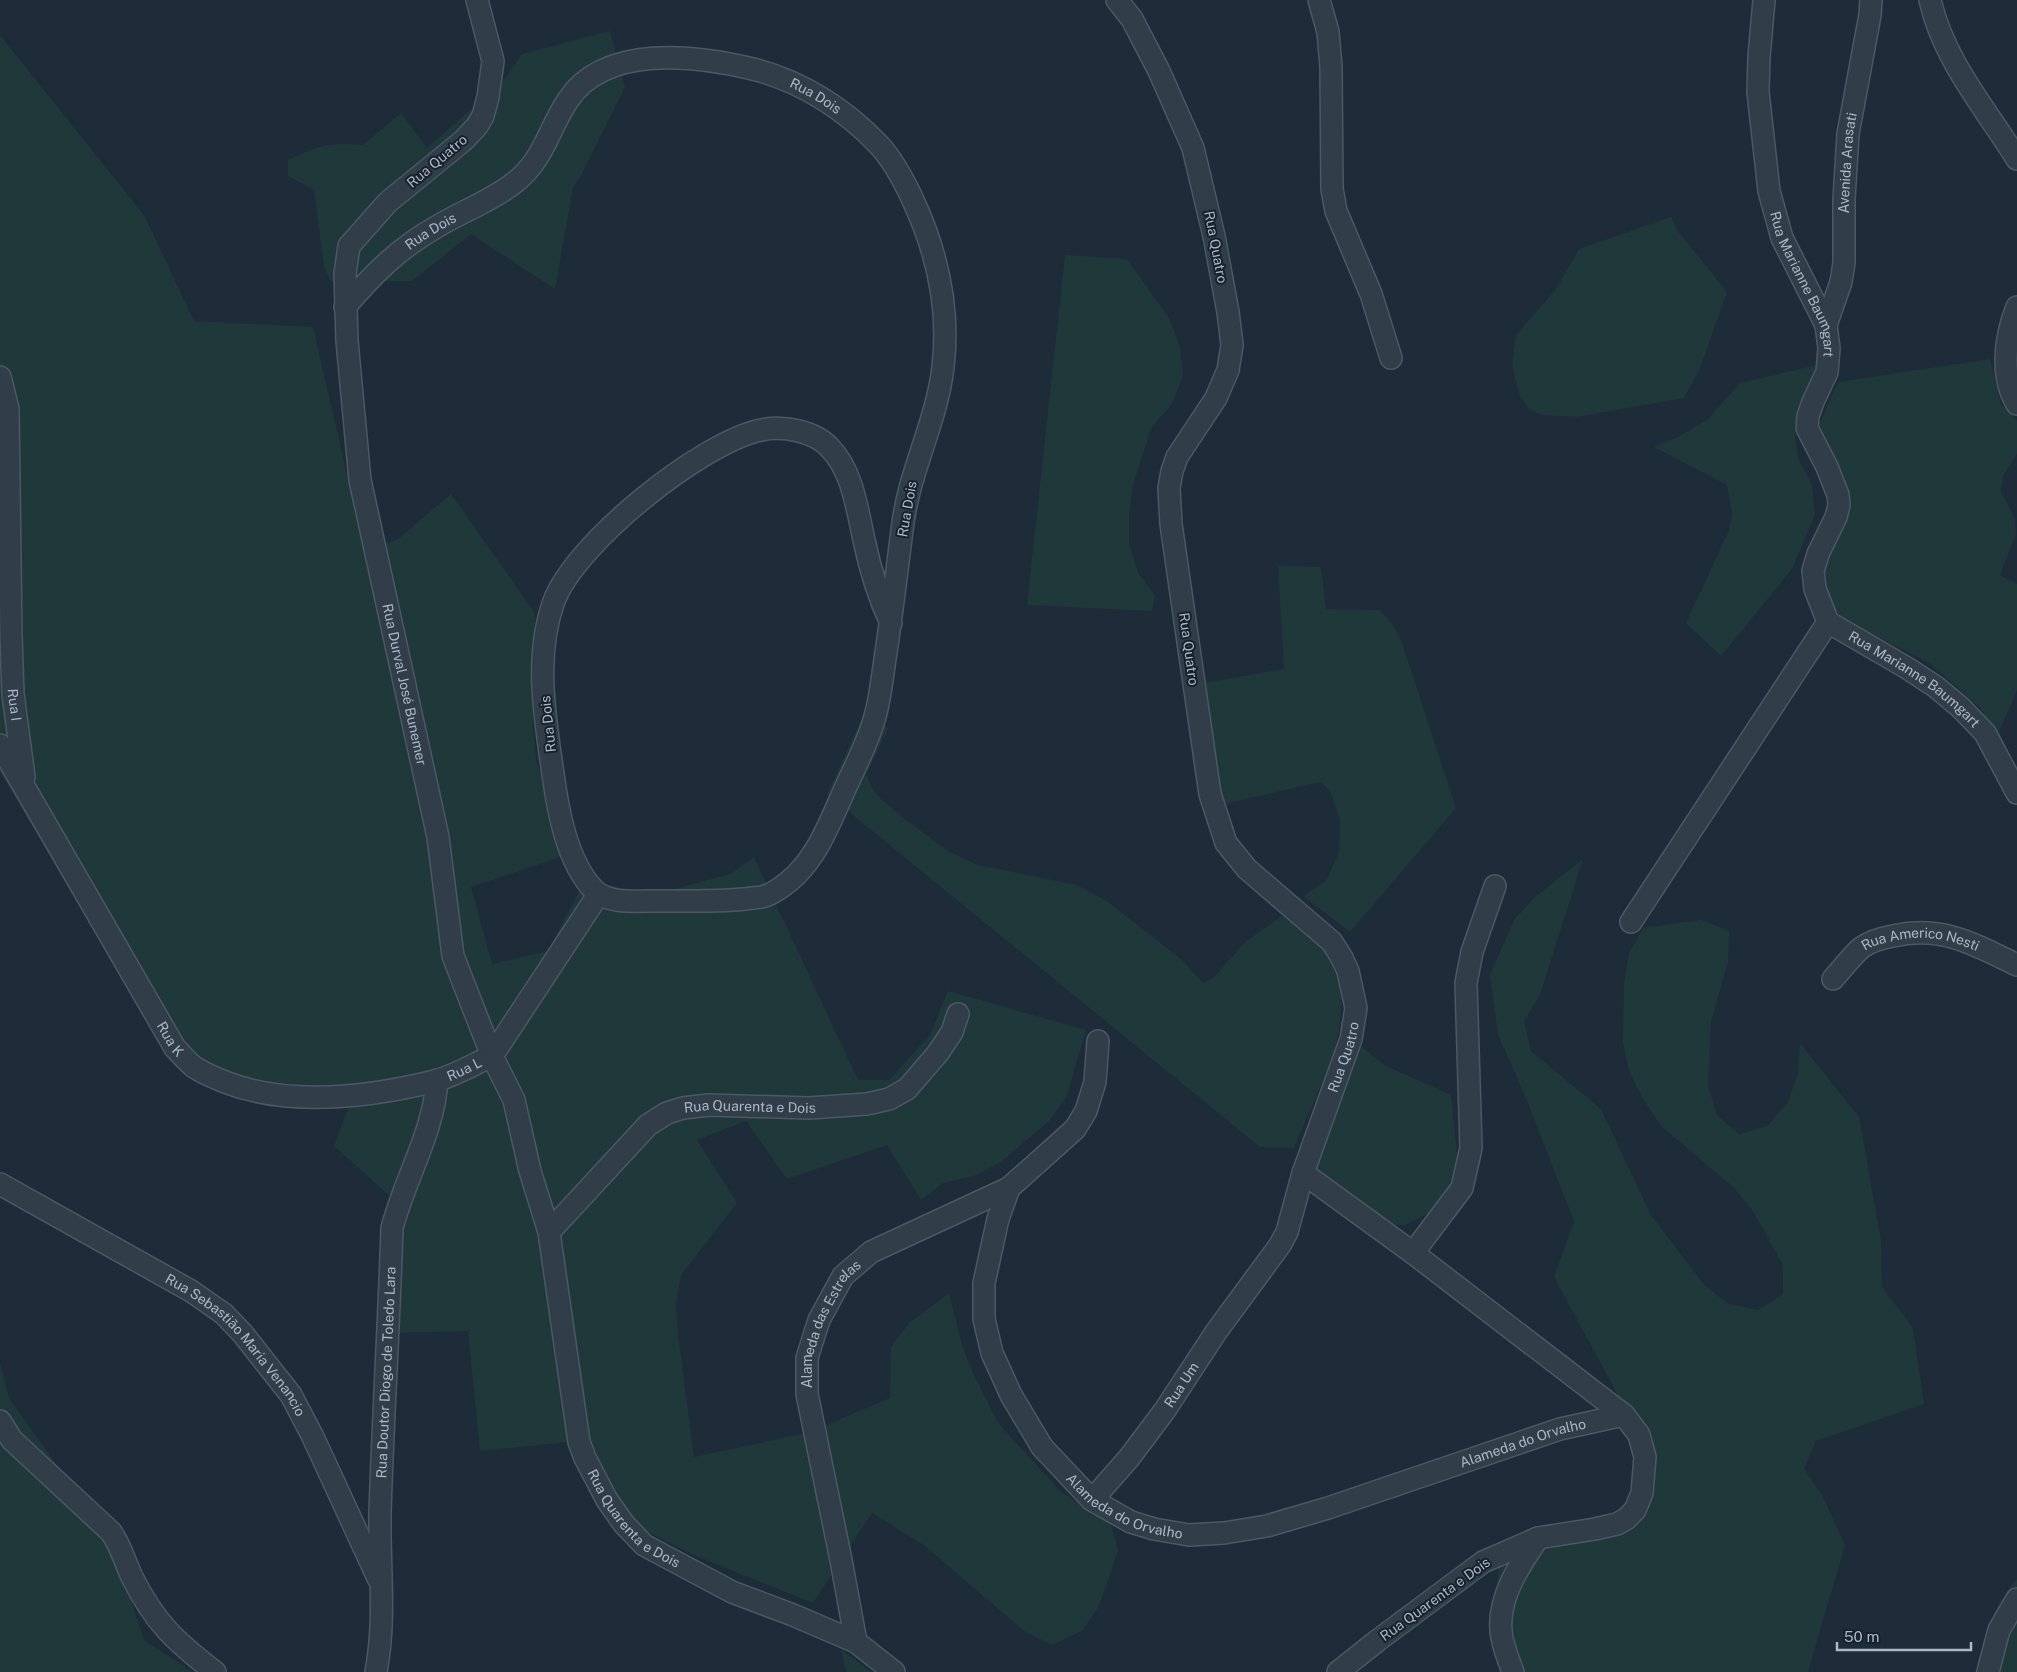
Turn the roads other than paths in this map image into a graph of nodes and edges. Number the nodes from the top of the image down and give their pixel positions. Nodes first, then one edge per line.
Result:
1 (477, 0) edge
2 (1117, 0) edge
3 (1320, 0) edge
4 (1764, 0) edge
5 (1872, 0) edge
6 (1930, 0) edge
7 (2017, 159) edge
8 (345, 307) junction
9 (2017, 307) edge
10 (1826, 325) junction
11 (1391, 358) dead end
12 (0, 377) edge
13 (2017, 404) edge
14 (1828, 622) junction
15 (891, 623) junction
16 (0, 745) edge
17 (27, 792) junction
18 (2017, 792) edge
19 (1495, 886) dead end
20 (598, 895) junction
21 (1630, 922) dead end
22 (2017, 965) edge
23 (1833, 979) dead end
24 (958, 1014) dead end
25 (1098, 1041) dead end
26 (492, 1056) junction
27 (437, 1080) junction
28 (1303, 1173) junction
29 (0, 1184) edge
30 (1009, 1188) junction
31 (549, 1232) junction
32 (1413, 1253) junction
33 (1265, 1264) joint
34 (1624, 1415) junction
35 (0, 1421) edge
36 (1092, 1500) junction
37 (1538, 1538) junction
38 (383, 1587) junction
39 (2017, 1599) edge
40 (856, 1642) junction
41 (215, 1672) edge
42 (376, 1672) edge
43 (894, 1672) edge
44 (1338, 1672) edge
45 (1513, 1672) edge
46 (1988, 1672) edge

1 - 8 street, Rua Quatro
2 - 28 street, Rua Quatro
3 - 11 street
4 - 10 street, Rua Marianne Baumgart
5 - 10 street, Avenida Arasati
6 - 7 street
8 - 15 street, Rua Dois
8 - 26 street, Rua Durval José Bunemer
9 - 13 street
10 - 14 street, Rua Marianne Baumgart
12 - 17 street, Rua I
14 - 18 street, Rua Marianne Baumgart
14 - 21 street
15 - 20 street, Rua Dois
15 - 20 street, Rua Dois
16 - 17 street, Rua K
17 - 27 street, Rua K
19 - 32 street
20 - 26 street
22 - 23 street, Rua Americo Nesti
24 - 31 street, Rua Quarenta e Dois
25 - 30 street, Alameda do Orvalho
26 - 27 street, Rua L
26 - 31 street, Rua Quarenta e Dois
27 - 38 street, Rua Doutor Diogo de Toledo Lara
28 - 32 street
28 - 33 street, Rua Quatro
29 - 38 street, Rua Sebastião Maria Venancio
30 - 36 street, Alameda do Orvalho
30 - 40 street, Alameda das Estrelas
31 - 40 street, Rua Quarenta e Dois
32 - 34 street
33 - 36 street, Rua Um
34 - 36 street, Alameda do Orvalho
34 - 37 street
35 - 41 street
37 - 44 street, Rua Quarenta e Dois
37 - 45 street
38 - 42 street, Rua Doutor Diogo de Toledo Lara
39 - 46 street
40 - 43 street, Rua Quarenta e Dois

